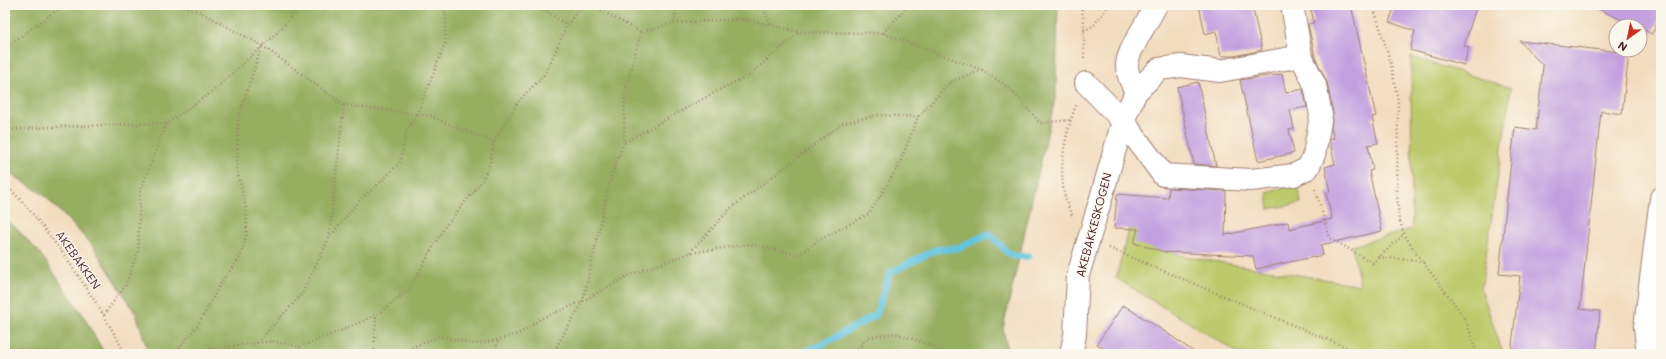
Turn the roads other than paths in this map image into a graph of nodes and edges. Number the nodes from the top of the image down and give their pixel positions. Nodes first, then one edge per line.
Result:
1 (1156, 5) edge
2 (1292, 5) edge
3 (1301, 56) junction
4 (1086, 83) road end
5 (1136, 92) junction
6 (1122, 121) junction
7 (1661, 198) edge
8 (1071, 354) edge
9 (1648, 354) edge

1 - 5 street
2 - 3 street
3 - 5 street, AKEBAKKESKOGEN
3 - 6 street
4 - 6 street
5 - 6 street, AKEBAKKESKOGEN
6 - 8 street, AKEBAKKESKOGEN, bridge
7 - 9 street

